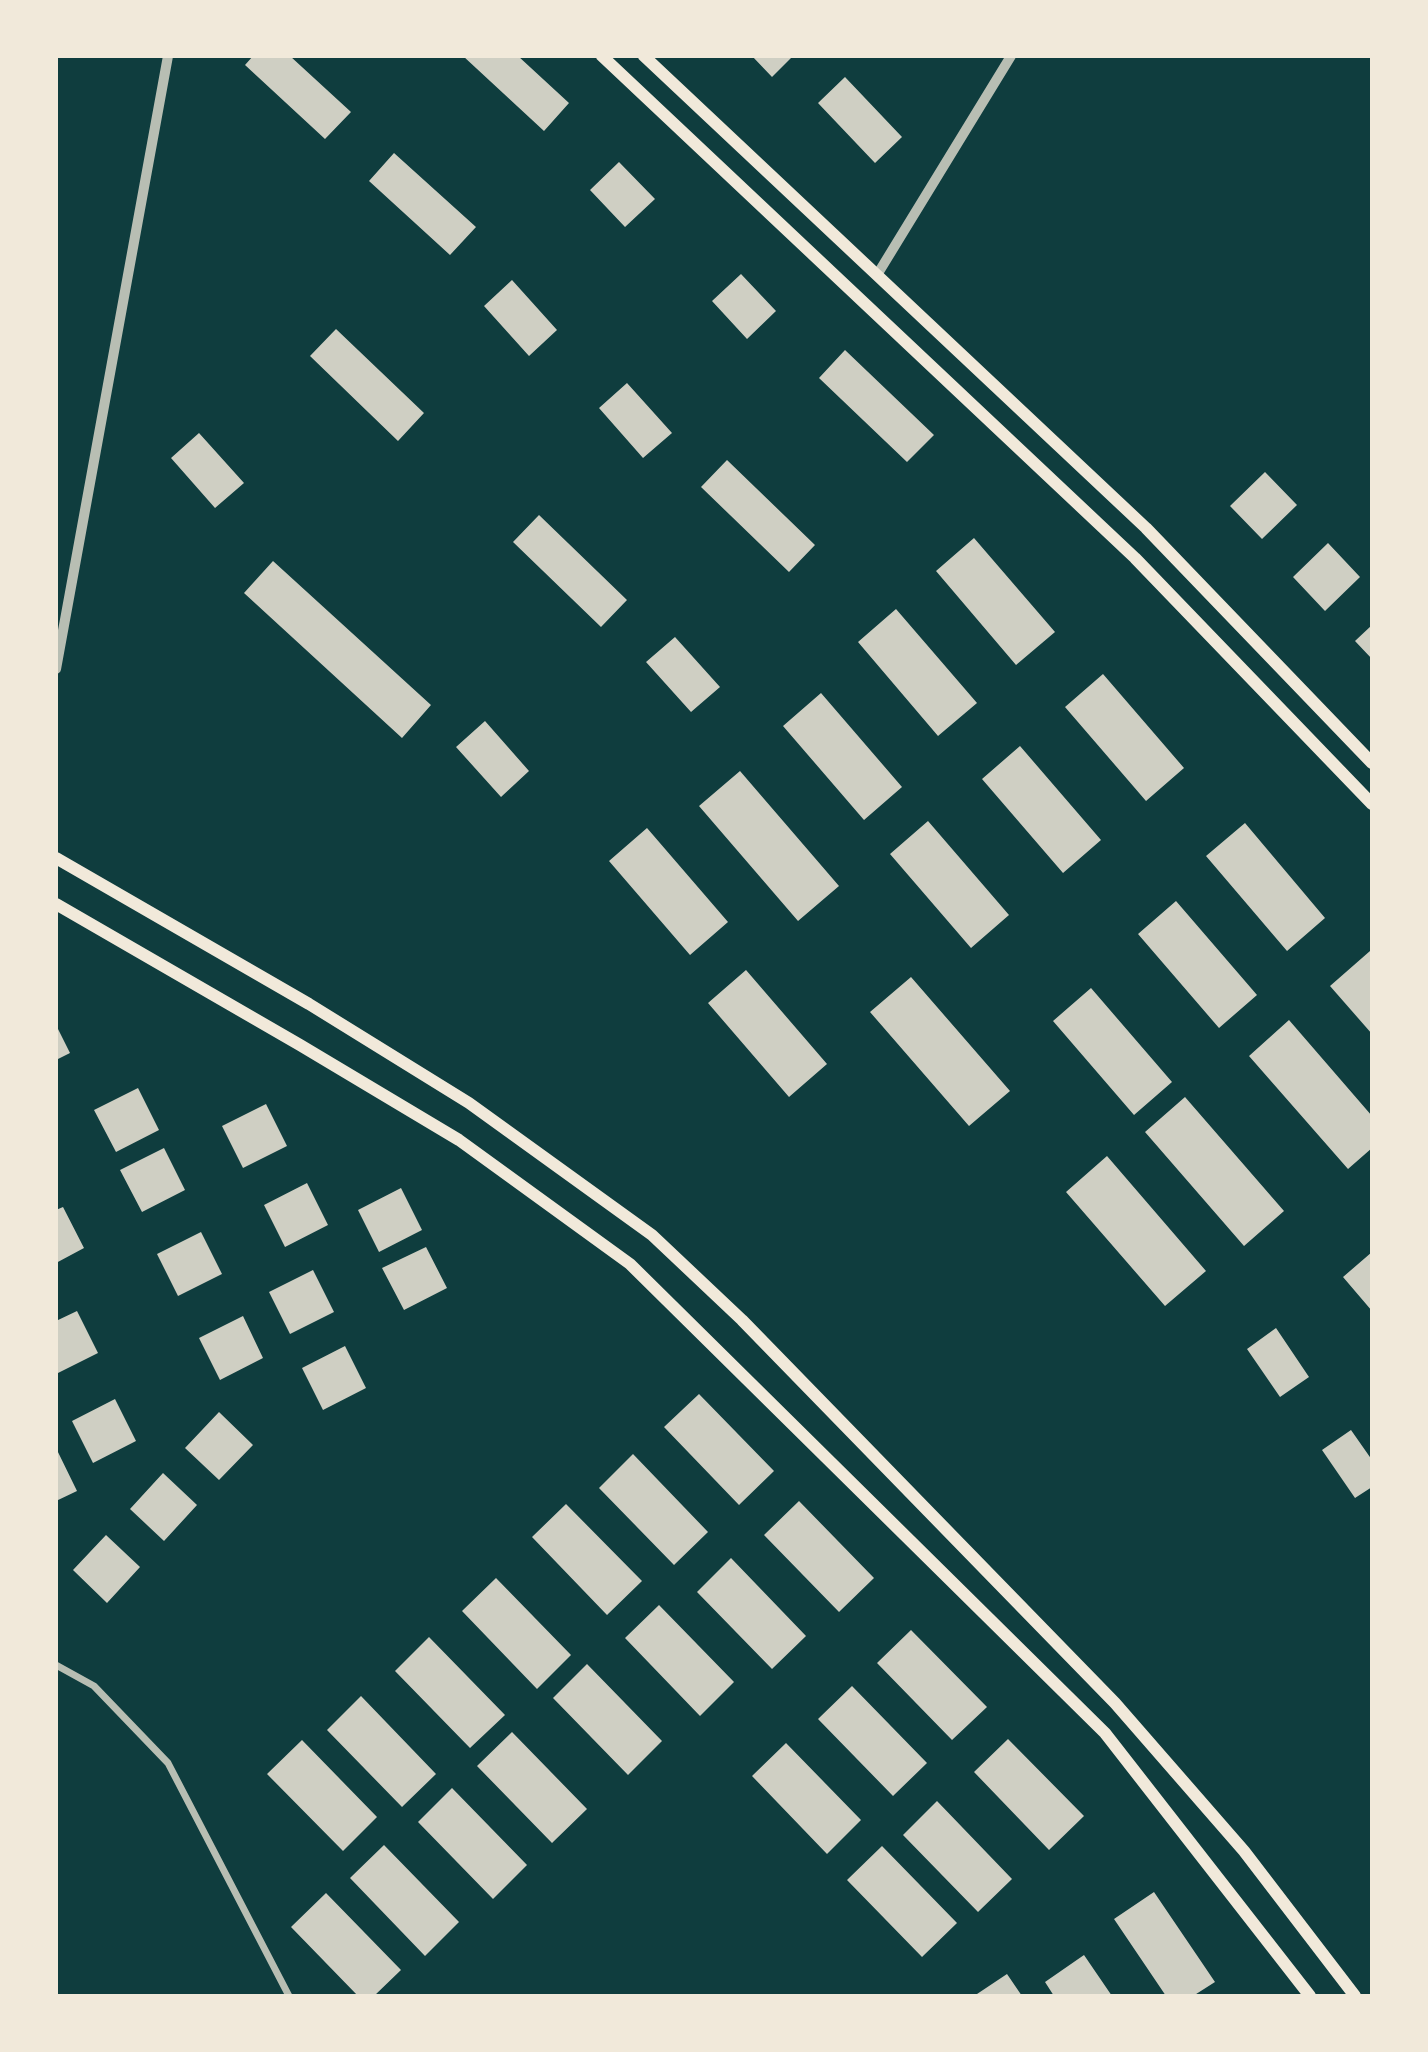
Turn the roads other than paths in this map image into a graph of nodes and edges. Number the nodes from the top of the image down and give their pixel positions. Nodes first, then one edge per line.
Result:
1 (168, 56) edge
2 (602, 56) edge
3 (644, 56) edge
4 (1011, 56) edge
5 (877, 275) junction
6 (56, 669) edge
7 (1372, 763) edge
8 (1372, 804) edge
9 (56, 858) edge
10 (56, 904) edge
11 (56, 1665) edge
12 (289, 1996) edge
13 (1310, 1996) edge
14 (1355, 1996) edge

1 - 6 street
2 - 8 main road
3 - 5 main road
4 - 5 street
5 - 7 main road
9 - 14 main road
10 - 13 main road
11 - 12 street

